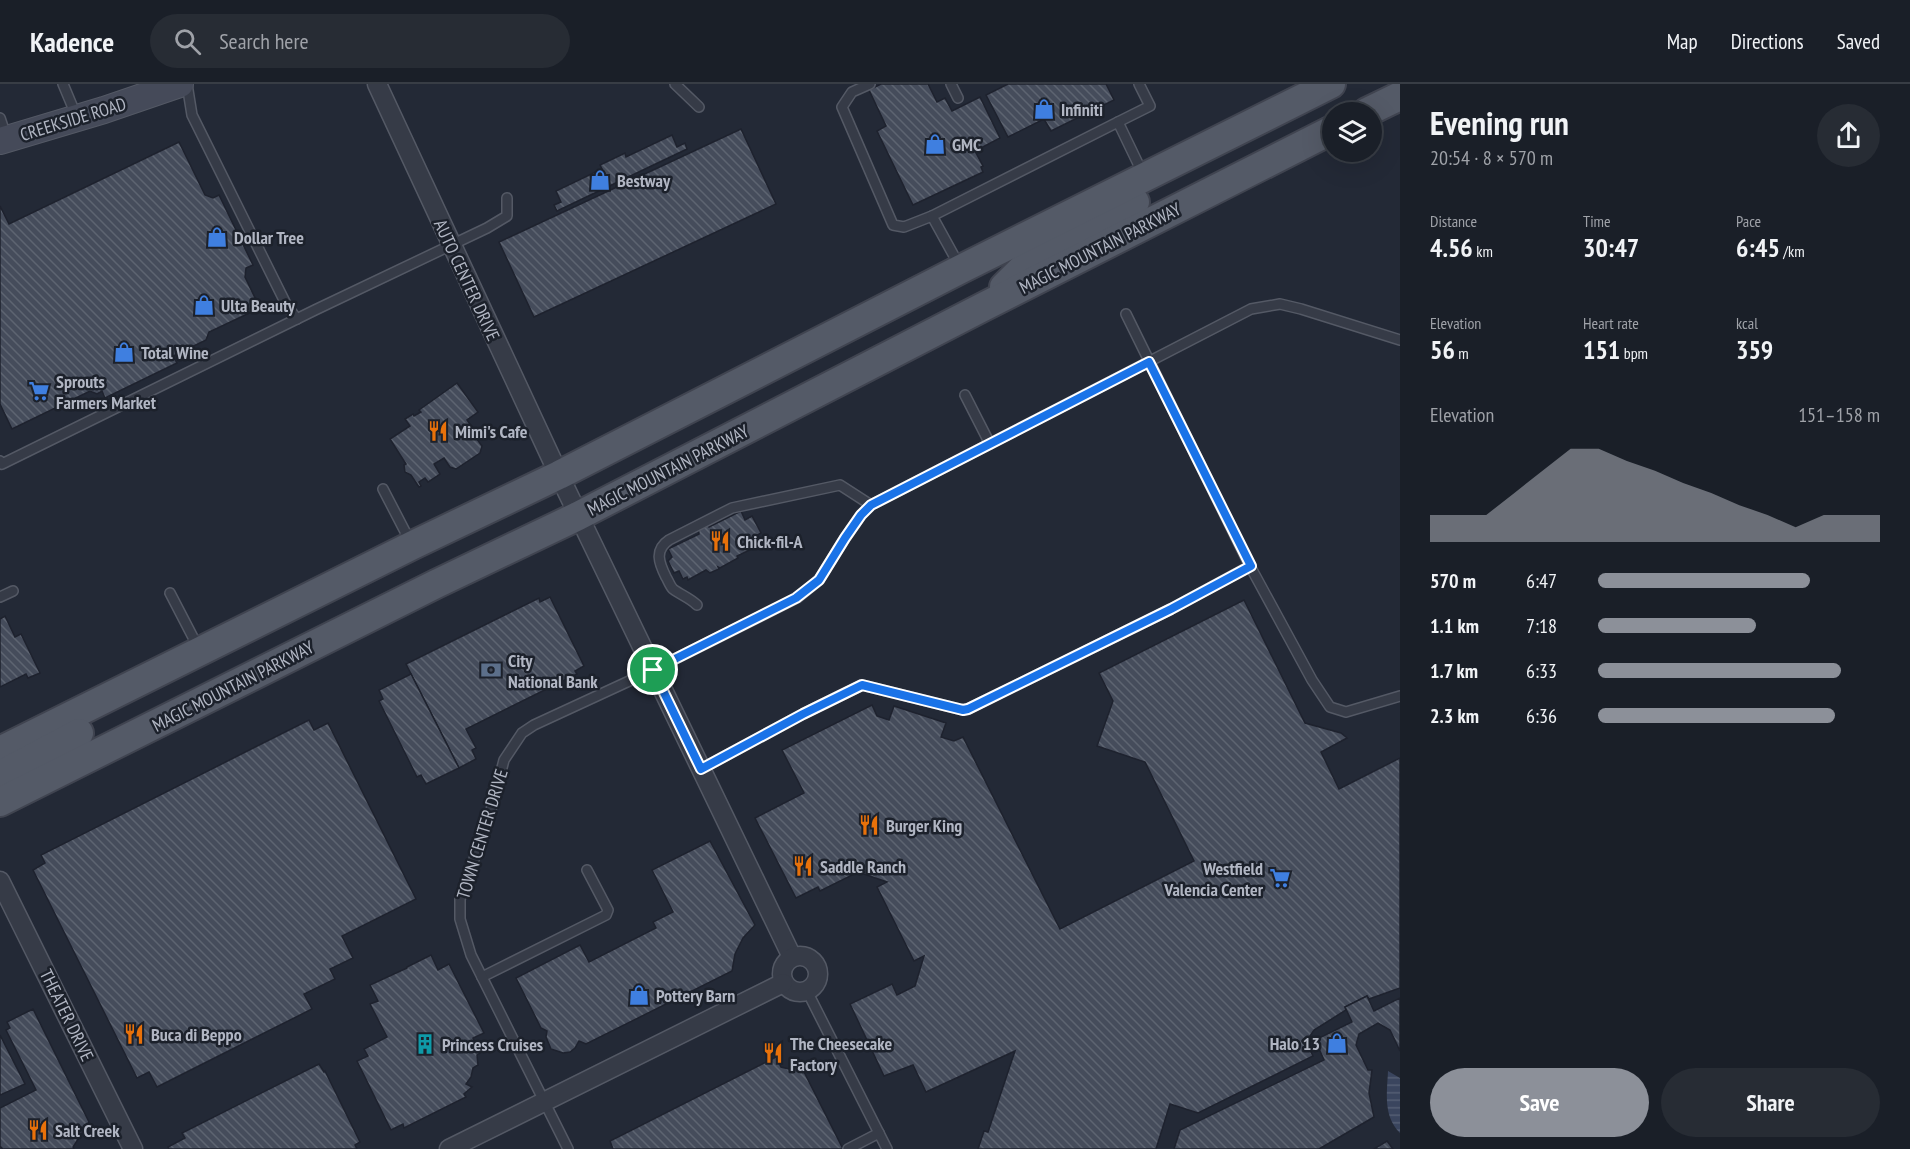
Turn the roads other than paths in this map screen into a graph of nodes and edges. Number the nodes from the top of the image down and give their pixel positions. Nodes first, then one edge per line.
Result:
1 (63, 84) edge
2 (180, 84) edge
3 (186, 84) edge
4 (377, 84) edge
5 (675, 84) edge
6 (870, 84) edge
7 (951, 84) edge
8 (1139, 84) edge
9 (1331, 84) edge
10 (1400, 96) edge
11 (958, 98) dead end
12 (1382, 105) edge
13 (699, 107) dead end
14 (77, 118) junction
15 (1118, 122) junction
16 (2, 133) edge
17 (1322, 135) edge
18 (1144, 177) junction
19 (507, 198) dead end
20 (932, 216) junction
21 (451, 245) junction
22 (961, 269) junction
23 (983, 307) junction
24 (1126, 314) dead end
25 (297, 319) junction
26 (1400, 340) edge
27 (1149, 362) junction
28 (965, 395) dead end
29 (990, 444) junction
30 (0, 461) edge
31 (558, 475) junction
32 (383, 489) dead end
33 (871, 505) junction
34 (579, 516) junction
35 (413, 545) junction
36 (1251, 566) junction
37 (13, 591) dead end
38 (170, 593) dead end
39 (0, 597) edge
40 (697, 605) dead end
41 (201, 652) junction
42 (653, 670) junction
43 (117, 693) junction
44 (1400, 696) edge
45 (0, 751) edge
46 (701, 769) junction
47 (0, 775) edge
48 (0, 802) edge
49 (587, 870) dead end
50 (0, 881) edge
51 (792, 957) junction
52 (483, 977) junction
53 (783, 983) junction
54 (807, 991) junction
55 (545, 1102) junction
56 (879, 1133) junction
57 (133, 1149) edge
58 (449, 1149) edge
59 (567, 1149) edge
60 (848, 1149) edge
61 (887, 1149) edge

1 - 14 lane
2 - 14 street, CREEKSIDE ROAD
3 - 25 lane
4 - 21 street, AUTO CENTER DRIVE
5 - 13 lane
6 - 20 lane
7 - 11 lane
8 - 15 lane
9 - 18 main road
10 - 12 main road
14 - 16 street, CREEKSIDE ROAD
15 - 18 lane
15 - 20 lane
17 - 23 main road, MAGIC MOUNTAIN PARKWAY
18 - 22 main road
18 - 23 main road
19 - 21 lane
20 - 22 lane
21 - 25 lane
21 - 31 street, AUTO CENTER DRIVE
22 - 31 main road
23 - 34 main road, MAGIC MOUNTAIN PARKWAY
24 - 27 lane
25 - 30 lane
26 - 27 lane, TOWN CENTER DRIVE
27 - 29 lane, TOWN CENTER DRIVE
27 - 36 lane
28 - 29 lane
29 - 33 lane, TOWN CENTER DRIVE
31 - 34 street
31 - 35 main road
32 - 35 lane
33 - 40 lane
33 - 42 lane, TOWN CENTER DRIVE
34 - 42 street
34 - 48 main road, MAGIC MOUNTAIN PARKWAY
35 - 41 main road
36 - 44 lane
36 - 46 lane
37 - 39 lane
38 - 41 lane
41 - 43 main road
42 - 46 street
42 - 52 lane, TOWN CENTER DRIVE
43 - 45 main road
43 - 47 main road
46 - 51 street
49 - 52 lane
50 - 57 street, THEATER DRIVE
51 - 53 street
51 - 54 street
52 - 55 lane, TOWN CENTER DRIVE
53 - 54 street
53 - 55 street
54 - 56 lane
55 - 58 street
55 - 59 lane, TOWN CENTER DRIVE
56 - 60 lane
56 - 61 lane

